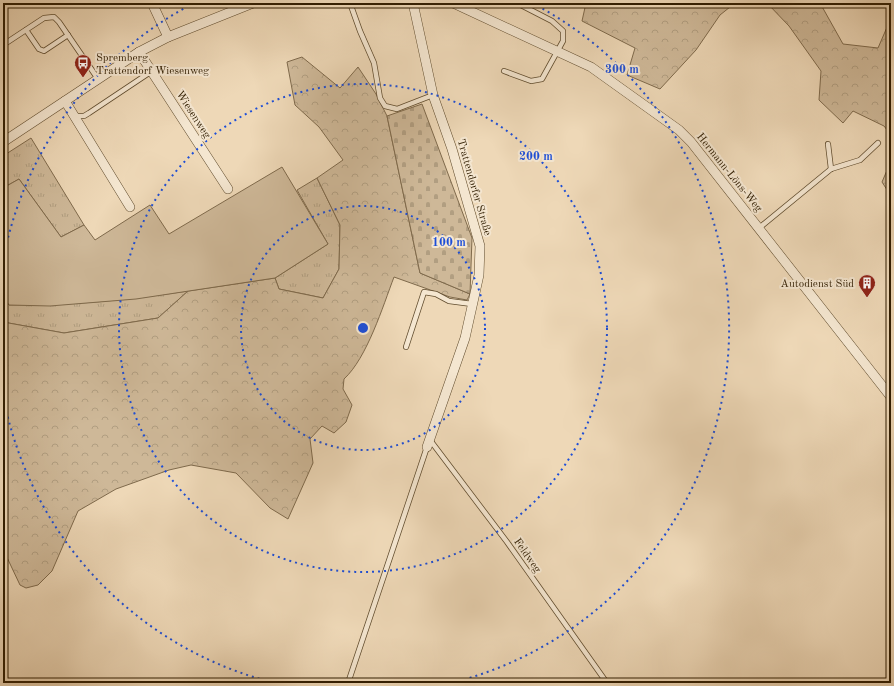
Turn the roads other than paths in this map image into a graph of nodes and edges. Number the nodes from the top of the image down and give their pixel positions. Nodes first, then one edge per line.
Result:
1 (152, 3) edge
2 (253, 3) edge
3 (350, 3) edge
4 (413, 3) edge
5 (453, 3) edge
6 (517, 3) edge
7 (26, 30) junction
8 (68, 35) junction
9 (168, 37) junction
10 (3, 45) edge
11 (139, 52) junction
12 (558, 52) junction
13 (152, 71) junction
14 (504, 71) dead end
15 (98, 79) junction
16 (433, 95) junction
17 (65, 101) junction
18 (74, 116) junction
19 (3, 142) edge
20 (878, 143) dead end
21 (828, 144) dead end
22 (831, 169) junction
23 (228, 189) dead end
24 (130, 207) dead end
25 (759, 228) junction
26 (473, 304) junction
27 (406, 347) dead end
28 (891, 397) edge
29 (429, 443) junction
30 (348, 683) edge
31 (607, 683) edge

1 - 9 street
2 - 9 street
3 - 16 lane
4 - 16 street, Trattendorfer Straße
5 - 12 street, Hermann-Löns-Weg
6 - 12 lane
7 - 8 lane
7 - 8 lane
7 - 10 lane
8 - 15 lane
9 - 11 street
11 - 13 street, Wiesenweg
11 - 15 street
12 - 14 lane
12 - 25 street, Hermann-Löns-Weg
13 - 18 lane
13 - 23 street, Wiesenweg
15 - 17 street
16 - 26 street, Trattendorfer Straße
17 - 18 street
17 - 19 street
18 - 24 street
20 - 22 lane
21 - 22 lane
22 - 25 lane
25 - 28 street, Hermann-Löns-Weg
26 - 27 lane
26 - 29 street, Trattendorfer Straße
29 - 30 lane
29 - 31 lane, Feldweg

